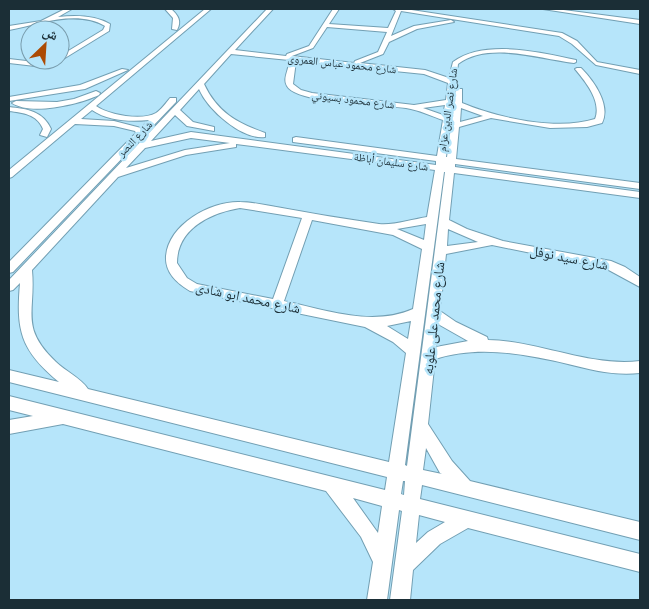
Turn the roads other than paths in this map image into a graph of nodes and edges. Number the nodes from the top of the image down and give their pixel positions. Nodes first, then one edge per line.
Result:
1 (63, 9) edge
2 (70, 9) edge
3 (168, 9) edge
4 (198, 9) edge
5 (208, 9) edge
6 (262, 9) edge
7 (270, 9) edge
8 (336, 9) edge
9 (397, 9) edge
10 (546, 9) edge
11 (567, 9) edge
12 (607, 17) junction
13 (80, 18) junction
14 (50, 19) junction
15 (256, 19) junction
16 (473, 20) junction
17 (640, 20) edge
18 (325, 25) junction
19 (9, 27) edge
20 (633, 28) dead end
21 (175, 29) junction
22 (390, 30) junction
23 (240, 41) junction
24 (386, 41) junction
25 (310, 47) junction
26 (231, 51) junction
27 (582, 52) junction
28 (70, 53) edge
29 (257, 53) junction
30 (382, 53) junction
31 (149, 54) junction
32 (290, 57) junction
33 (318, 59) junction
34 (222, 60) junction
35 (357, 62) junction
36 (455, 63) junction
37 (575, 64) junction
38 (393, 65) junction
39 (124, 70) junction
40 (294, 70) junction
41 (425, 70) junction
42 (594, 71) junction
43 (640, 74) edge
44 (452, 82) junction
45 (198, 86) junction
46 (186, 87) junction
47 (96, 93) junction
48 (9, 101) edge
49 (455, 102) junction
50 (46, 106) junction
51 (91, 106) junction
52 (407, 106) junction
53 (9, 109) edge
54 (176, 110) junction
55 (35, 115) junction
56 (159, 115) junction
57 (490, 117) junction
58 (447, 119) junction
59 (62, 120) junction
60 (72, 122) junction
61 (455, 126) junction
62 (194, 131) junction
63 (140, 134) junction
64 (44, 135) junction
65 (262, 136) junction
66 (251, 143) junction
67 (142, 146) junction
68 (16, 158) dead end
69 (446, 165) junction
70 (115, 174) junction
71 (9, 175) edge
72 (640, 182) edge
73 (640, 186) edge
74 (628, 189) junction
75 (640, 197) edge
76 (308, 216) junction
77 (59, 218) junction
78 (72, 220) junction
79 (438, 221) junction
80 (376, 227) junction
81 (494, 244) junction
82 (428, 247) junction
83 (441, 251) junction
84 (26, 268) junction
85 (9, 269) edge
86 (640, 282) edge
87 (9, 287) edge
88 (277, 305) junction
89 (419, 312) junction
90 (434, 314) junction
91 (363, 322) junction
92 (492, 345) junction
93 (413, 350) junction
94 (430, 355) junction
95 (640, 368) edge
96 (9, 376) edge
97 (88, 395) junction
98 (9, 403) edge
99 (68, 418) junction
100 (421, 426) junction
101 (9, 427) edge
102 (396, 471) junction
103 (415, 475) junction
104 (331, 484) junction
105 (464, 488) junction
106 (392, 500) junction
107 (412, 505) junction
108 (467, 519) junction
109 (640, 530) edge
110 (383, 561) junction
111 (640, 563) edge
112 (404, 566) junction
113 (377, 600) edge
114 (400, 600) edge

1 - 19 street
2 - 13 street
2 - 14 street
3 - 21 street
4 - 21 street
5 - 31 street
6 - 15 street, شارع النصر
7 - 15 street
8 - 18 street
9 - 16 street
9 - 22 street
10 - 12 street
11 - 17 street
12 - 17 street
12 - 20 street
13 - 14 street
13 - 28 street
14 - 19 street
15 - 23 street
15 - 46 street, شارع النصر
16 - 24 street
16 - 27 street
18 - 22 street
18 - 25 street
21 - 31 street
22 - 24 street
23 - 26 street
23 - 29 street
24 - 30 street
25 - 32 street
25 - 33 street
26 - 29 street, شارع محمود عباس العمروى
26 - 34 street
27 - 37 street
27 - 42 street
29 - 32 street, شارع محمود عباس العمروى
29 - 34 street
30 - 35 street
30 - 38 street
31 - 39 street
31 - 51 street
32 - 33 street, شارع محمود عباس العمروى
32 - 40 street, شارع محمود بسيوني
33 - 35 street, شارع محمود عباس العمروى
33 - 40 street
33 - 41 street, شارع محمود عباس العمروى
34 - 45 street
35 - 38 street, شارع محمود عباس العمروى
36 - 37 street, شارع نصر الدين عزام
36 - 41 street, شارع محمود عباس العمروى
36 - 44 street, شارع نصر الدين عزام
37 - 42 street
37 - 42 street
37 - 49 street, شارع نصر الدين عزام
38 - 41 street, شارع محمود عباس العمروى
39 - 47 street
39 - 48 street
40 - 52 street, شارع محمود بسيوني
41 - 44 street, شارع محمود عباس العمروى
42 - 43 street
42 - 57 street
44 - 49 street, شارع نصر الدين عزام
45 - 46 street
45 - 54 street
45 - 65 street
46 - 56 street, شارع النصر
47 - 50 street
47 - 59 street
48 - 50 street
49 - 52 street, شارع محمود بسيوني
49 - 57 street
49 - 58 street, شارع نصر الدين عزام
49 - 61 street, شارع نصر الدين عزام
50 - 55 street
51 - 56 street
51 - 60 street
52 - 58 street, شارع محمود بسيوني
53 - 55 street
54 - 62 street, شارع سليمان أباظة
54 - 67 street
55 - 64 street
56 - 63 street, شارع النصر
57 - 61 street
58 - 69 street, شارع نصر الدين عزام
59 - 60 street
59 - 64 street
60 - 63 street
60 - 71 street
61 - 69 street, شارع نصر الدين عزام
62 - 65 street, شارع سليمان أباظة
62 - 66 street, شارع سليمان أباظة
62 - 67 street, شارع سليمان أباظة
63 - 77 street, شارع النصر
64 - 68 street
65 - 69 street, شارع سليمان أباظة
66 - 69 street, شارع سليمان أباظة
66 - 70 street
67 - 70 street
69 - 74 street, شارع سليمان أباظة
69 - 79 street, شارع محمد على علوبه
70 - 78 street
72 - 74 street
73 - 74 street, شارع سليمان أباظة
74 - 75 street
76 - 80 street, شارع محمد ابو شادى
76 - 88 street
76 - 88 street, شارع محمد ابو شادى
77 - 78 street
77 - 85 street, شارع النصر
78 - 84 street
79 - 80 street, شارع محمد ابو شادى
79 - 81 street, شارع سيد نوفل
79 - 82 street, شارع محمد على علوبه
79 - 83 street, شارع محمد على علوبه
80 - 82 street, شارع محمد ابو شادى
81 - 83 street, شارع سيد نوفل
81 - 86 street, شارع سيد نوفل
82 - 89 street, شارع محمد على علوبه
83 - 90 street, شارع محمد على علوبه
84 - 87 street
84 - 97 street
88 - 91 street, شارع محمد ابو شادى
89 - 91 street, شارع محمد ابو شادى
89 - 93 street, شارع محمد على علوبه
90 - 92 street
90 - 94 street, شارع محمد على علوبه
91 - 93 street, شارع محمد ابو شادى
92 - 94 street
92 - 95 street
93 - 102 street, شارع محمد على علوبه
94 - 100 street, شارع محمد على علوبه
96 - 97 street
97 - 102 street
98 - 99 street
99 - 101 street
99 - 104 street
100 - 103 street, شارع محمد على علوبه
100 - 105 street
102 - 103 street
102 - 106 street, شارع محمد على علوبه
103 - 105 street
103 - 107 street, شارع محمد على علوبه
104 - 106 street
104 - 110 street
105 - 109 street
106 - 107 street
106 - 110 street, شارع محمد على علوبه
107 - 108 street
107 - 112 street, شارع محمد على علوبه
108 - 111 street
108 - 112 street
110 - 113 street, شارع محمد على علوبه
112 - 114 street, شارع محمد على علوبه

